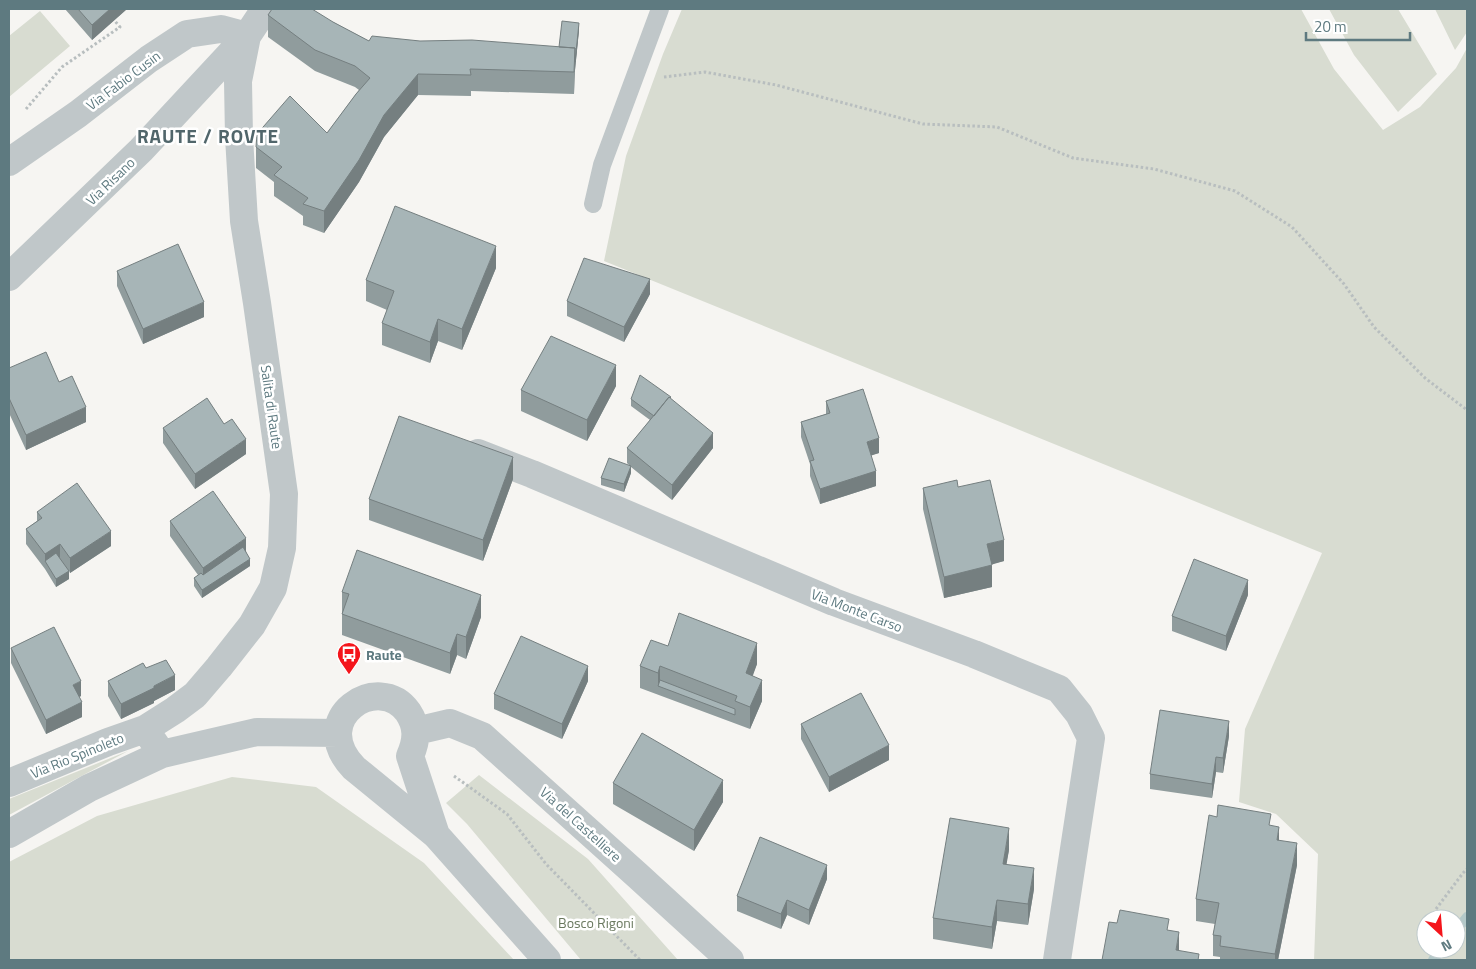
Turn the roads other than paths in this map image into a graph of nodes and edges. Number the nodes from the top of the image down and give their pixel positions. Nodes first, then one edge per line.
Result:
1 (265, 9) edge
2 (660, 9) edge
3 (247, 36) junction
4 (9, 162) edge
5 (594, 204) dead end
6 (9, 277) edge
7 (458, 446) edge
8 (145, 729) junction
9 (338, 733) junction
10 (413, 743) junction
11 (162, 754) junction
12 (354, 768) junction
13 (9, 783) edge
14 (9, 834) edge
15 (436, 834) junction
16 (547, 960) edge
17 (730, 960) edge
18 (1057, 960) edge

1 - 3 street, Salita di Raute
2 - 5 lane
3 - 4 street, Via Fabio Cusin
3 - 6 street, Via Risano
3 - 8 street, Salita di Raute
7 - 18 street, Via Monte Carso
8 - 11 street
8 - 13 street, Via Rio Spinoleto
9 - 10 street
9 - 11 street
9 - 12 street
10 - 12 street, Via del Castelliere
10 - 15 street
10 - 17 street, Via del Castelliere
11 - 14 street
12 - 15 street
15 - 16 street

